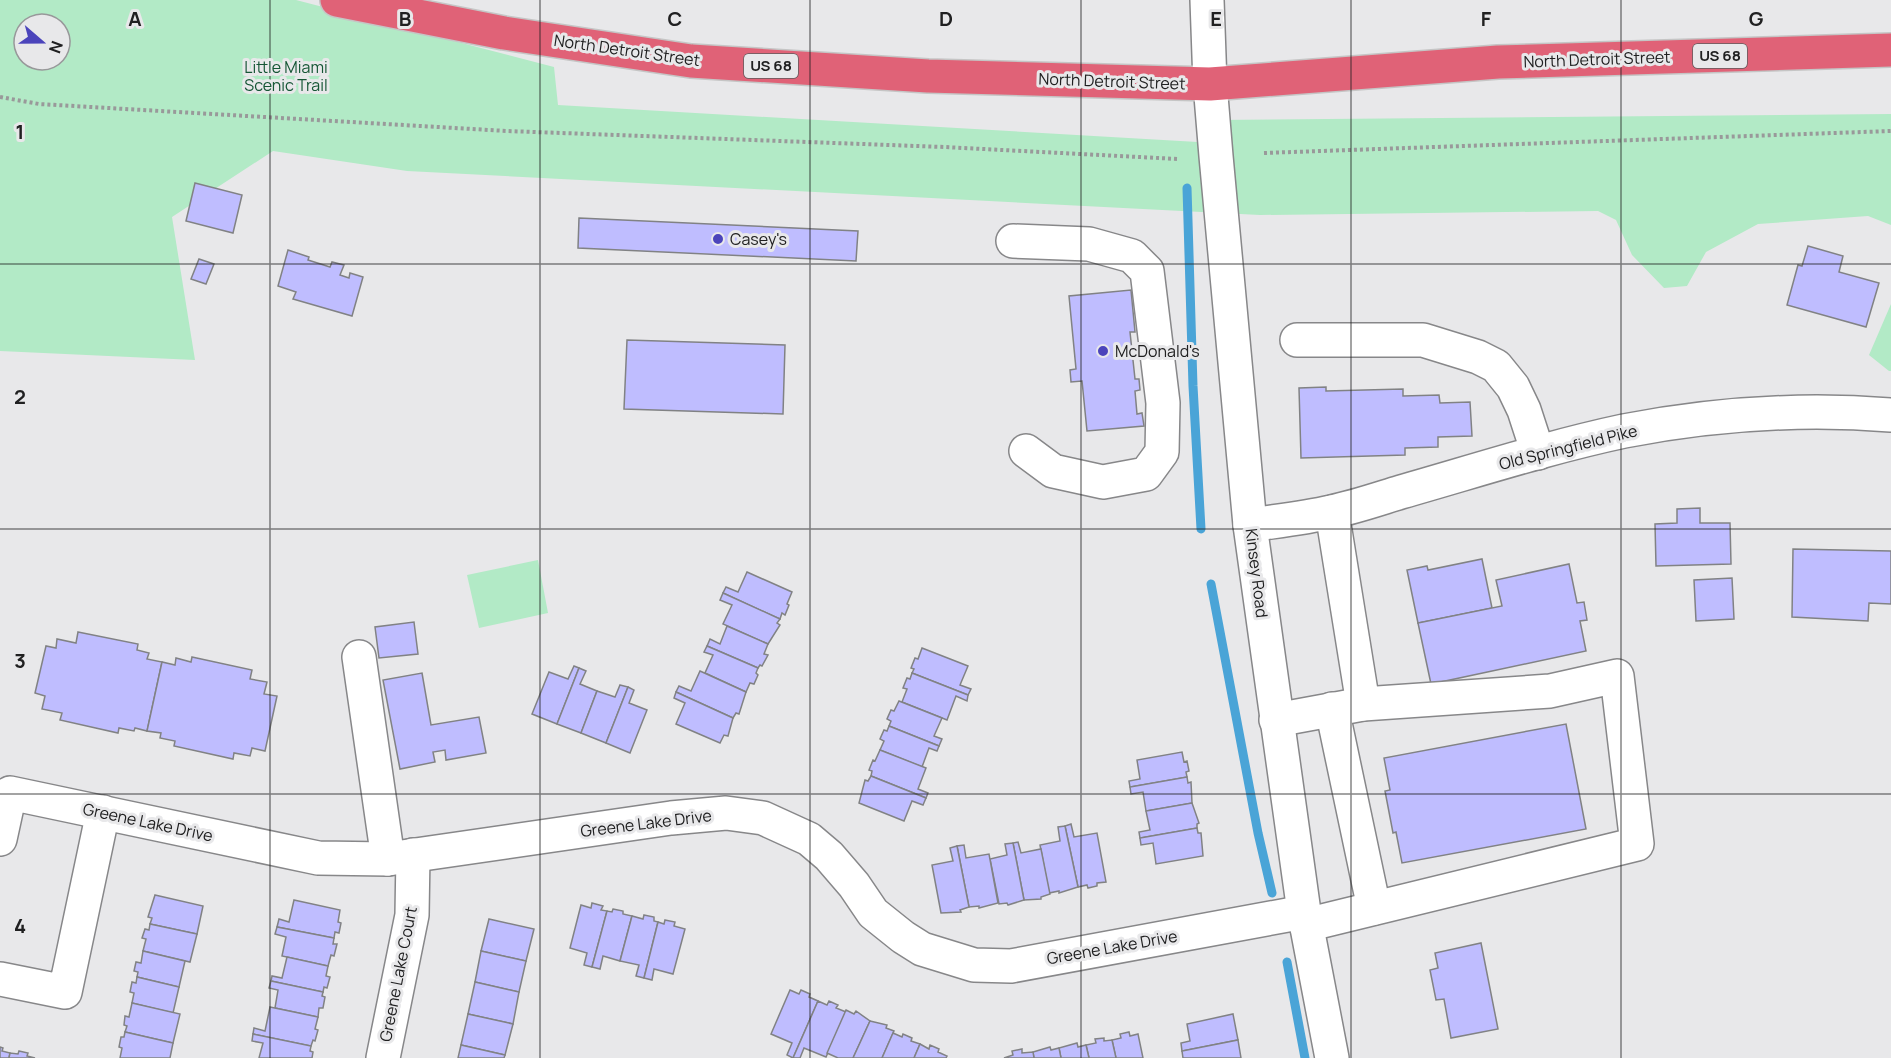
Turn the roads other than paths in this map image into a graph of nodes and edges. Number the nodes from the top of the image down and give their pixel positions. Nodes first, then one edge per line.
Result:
1 (337, 0) edge
2 (1208, 0) edge
3 (1891, 50) edge
4 (1210, 84) junction
5 (1012, 241) dead end
6 (1297, 340) dead end
7 (1891, 415) edge
8 (1550, 450) junction
9 (1026, 451) dead end
10 (1332, 512) junction
11 (1250, 525) junction
12 (359, 657) dead end
13 (1348, 707) junction
14 (1276, 720) junction
15 (103, 812) junction
16 (0, 839) edge
17 (400, 857) junction
18 (1374, 908) junction
19 (1305, 919) junction
20 (0, 979) edge
21 (383, 1058) edge
22 (1332, 1058) edge

1 - 4 highway, North Detroit Street / US 68
2 - 4 street, Kinsey Road
3 - 4 highway, North Detroit Street / US 68
4 - 11 street, Kinsey Road
5 - 9 street
6 - 8 street
7 - 8 street, Old Springfield Pike
8 - 10 street, Old Springfield Pike
10 - 11 street, Old Springfield Pike
10 - 13 street
11 - 14 street, Kinsey Road
12 - 17 street, Greene Lake Court
13 - 14 street
13 - 18 street
13 - 18 street, Greene Lake Drive
14 - 19 street, Kinsey Road
15 - 16 street, Greene Lake Drive
15 - 17 street, Greene Lake Drive
15 - 20 street
17 - 19 street, Greene Lake Drive
17 - 21 street, Greene Lake Court
18 - 19 street, Greene Lake Drive
19 - 22 street, Kinsey Road

